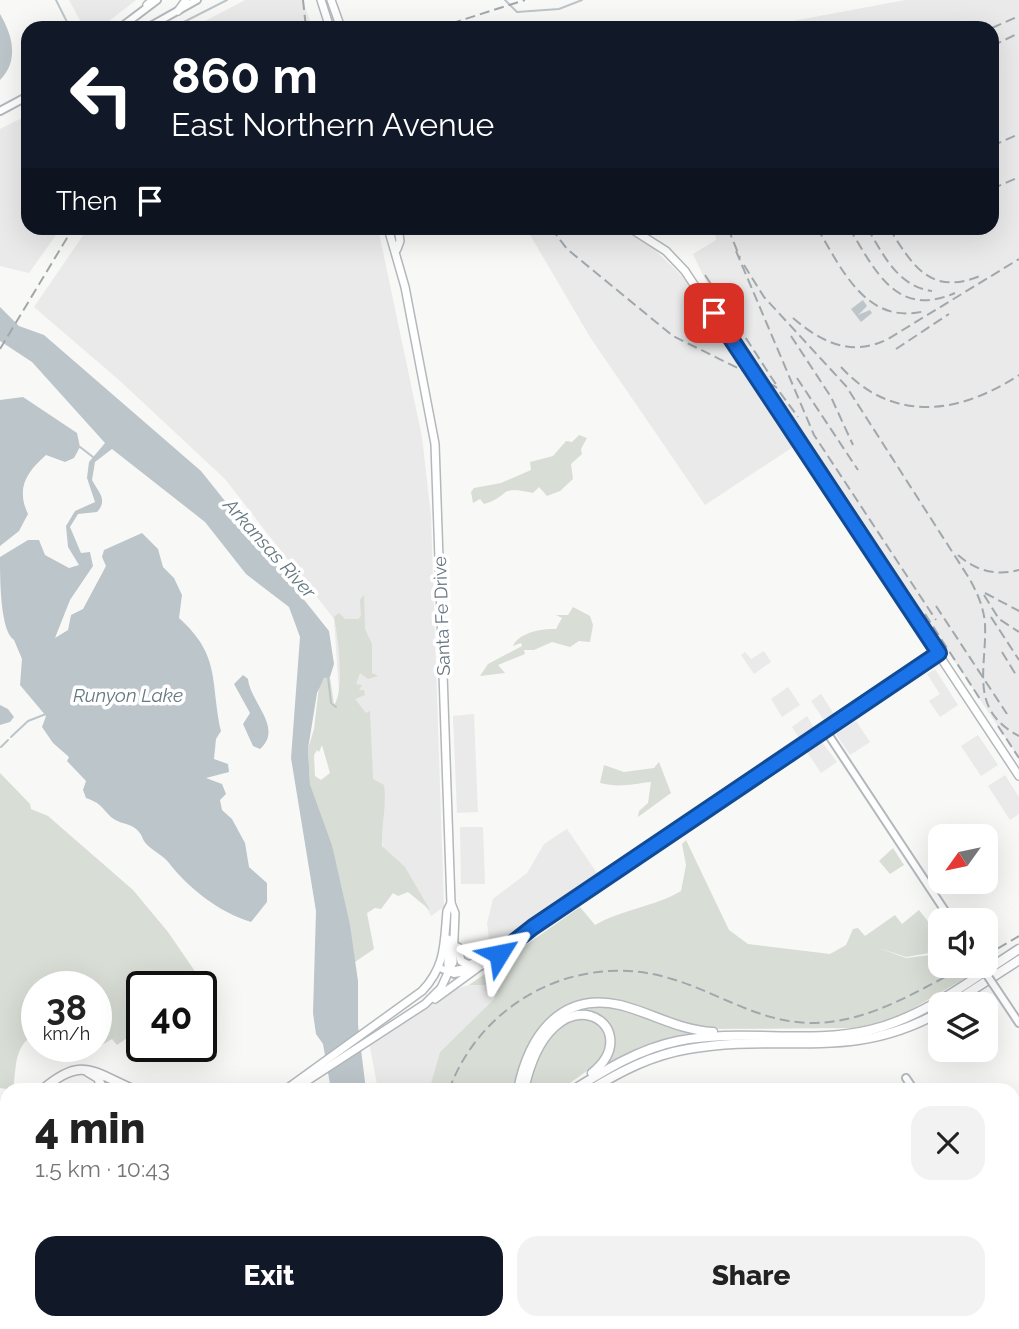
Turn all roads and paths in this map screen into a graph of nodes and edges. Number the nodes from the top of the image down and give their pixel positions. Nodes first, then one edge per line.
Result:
1 (186, 0) edge
2 (197, 0) edge
3 (321, 0) edge
4 (331, 0) edge
5 (153, 2) edge
6 (178, 11) junction
7 (129, 21) edge
8 (160, 21) edge
9 (328, 21) edge
10 (338, 21) edge
11 (21, 100) edge
12 (0, 111) edge
13 (391, 235) edge
14 (399, 235) edge
15 (641, 235) edge
16 (397, 249) junction
17 (939, 653) junction
18 (826, 731) junction
19 (1019, 776) edge
20 (451, 903) junction
21 (943, 908) edge
22 (446, 921) junction
23 (454, 942) junction
24 (1019, 949) edge
25 (1019, 960) edge
26 (479, 963) junction
27 (440, 968) junction
28 (451, 971) junction
29 (989, 978) edge
30 (970, 992) edge
31 (425, 1004) junction
32 (928, 1018) edge
33 (1019, 1023) edge
34 (366, 1035) junction
35 (754, 1035) junction
36 (642, 1062) junction
37 (321, 1066) junction
38 (906, 1079) dead end
39 (52, 1083) edge
40 (61, 1083) edge
41 (99, 1083) edge
42 (121, 1083) edge
43 (296, 1083) edge
44 (301, 1083) edge
45 (519, 1083) edge
46 (525, 1083) edge
47 (580, 1083) edge
48 (583, 1083) edge
49 (603, 1083) edge
50 (608, 1083) edge
51 (909, 1083) edge

1 - 6 main road
2 - 6 street
3 - 9 main road
4 - 10 main road
5 - 7 street
6 - 8 street
11 - 12 street
13 - 16 main road
14 - 16 main road
15 - 17 main road
16 - 20 main road, Santa Fe Drive
17 - 18 street
17 - 19 main road
18 - 21 street
18 - 26 street
20 - 22 main road, Santa Fe Drive
20 - 23 main road, Santa Fe Drive
22 - 27 main road, Santa Fe Drive
22 - 28 main road
23 - 26 main road
23 - 28 main road, Santa Fe Drive
24 - 35 highway
25 - 30 highway
26 - 28 street
26 - 31 main road
27 - 28 street
27 - 34 main road
28 - 31 main road, Santa Fe Drive
29 - 33 street, bridge
31 - 34 main road
32 - 36 highway
34 - 37 main road
35 - 45 highway
35 - 48 highway
36 - 49 highway
36 - 50 highway
37 - 43 main road
37 - 44 main road
38 - 51 street
39 - 42 highway
40 - 41 highway
46 - 47 highway

